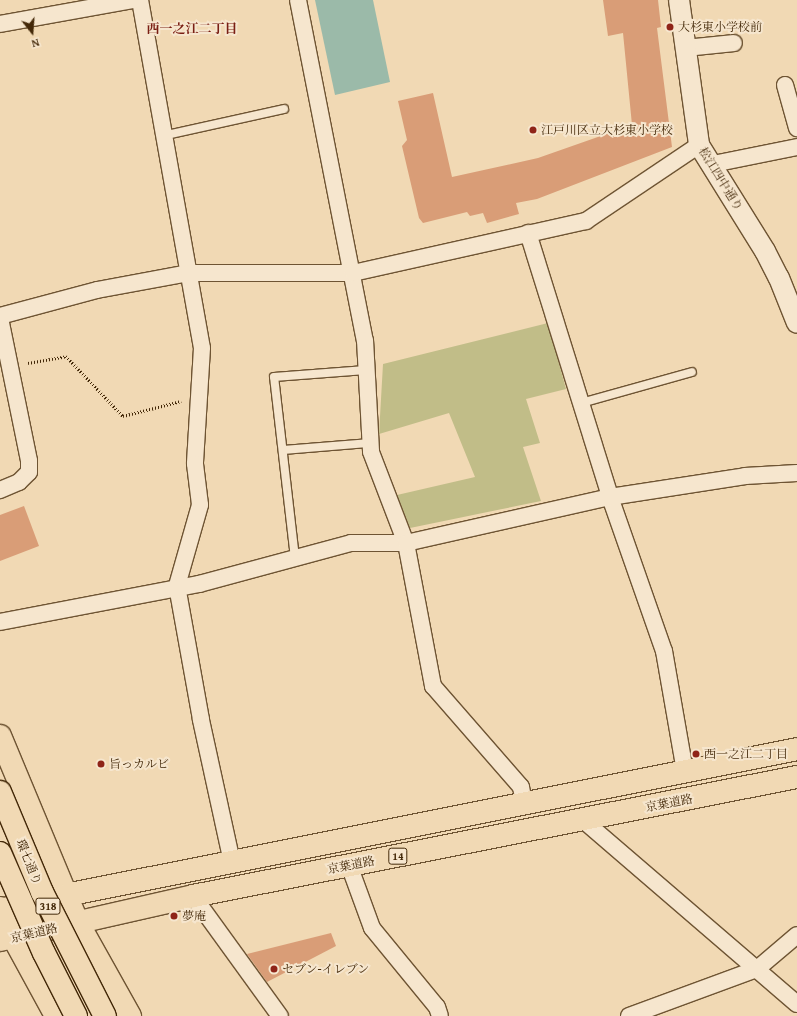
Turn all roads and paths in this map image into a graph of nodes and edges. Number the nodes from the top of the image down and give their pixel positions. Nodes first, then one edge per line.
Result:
1 (133, 0) edge
2 (140, 0) edge
3 (298, 0) edge
4 (679, 0) edge
5 (0, 24) edge
6 (734, 43) dead end
7 (686, 48) junction
8 (785, 85) dead end
9 (284, 109) dead end
10 (797, 128) edge
11 (162, 136) junction
12 (699, 145) junction
13 (797, 147) edge
14 (713, 164) junction
15 (528, 233) junction
16 (189, 273) junction
17 (353, 273) junction
18 (0, 317) edge
19 (797, 323) edge
20 (10, 366) junction
21 (366, 370) junction
22 (692, 372) dead end
23 (198, 396) junction
24 (581, 403) junction
25 (370, 443) junction
26 (284, 450) junction
27 (797, 473) edge
28 (0, 490) edge
29 (610, 497) junction
30 (406, 543) junction
31 (295, 558) junction
32 (177, 586) junction
33 (0, 622) edge
34 (0, 736) edge
35 (797, 749) edge
36 (686, 771) junction
37 (797, 777) edge
38 (0, 792) edge
39 (524, 803) junction
40 (583, 820) junction
41 (0, 853) edge
42 (232, 862) junction
43 (349, 865) junction
44 (66, 895) junction
45 (193, 896) junction
46 (0, 909) edge
47 (78, 923) junction
48 (797, 935) edge
49 (6, 939) edge
50 (758, 969) junction
51 (793, 995) edge
52 (636, 1015) edge
53 (56, 1016) edge
54 (76, 1016) edge
55 (105, 1016) edge
56 (130, 1016) edge
57 (280, 1016) edge
58 (440, 1016) edge

1 - 5 street
2 - 11 street
3 - 17 street
4 - 7 street, 松江四中通り
6 - 7 street
7 - 12 street, 松江四中通り
8 - 10 street
9 - 11 lane
11 - 16 street
12 - 14 street, 松江四中通り
12 - 15 street
13 - 14 street
14 - 19 street, 松江四中通り
15 - 17 street
15 - 24 street
16 - 17 street
16 - 18 street
16 - 23 street
17 - 21 street
18 - 20 street
20 - 23 path
20 - 28 street
21 - 25 street
21 - 26 lane
22 - 24 lane
23 - 32 street
24 - 29 street
25 - 26 lane
25 - 30 street
26 - 31 lane
27 - 29 street
29 - 30 street
29 - 36 street
30 - 31 street
30 - 39 street
31 - 32 street
32 - 33 street
32 - 42 street
34 - 44 main road
35 - 36 main road, 14
36 - 39 main road, 14
37 - 40 main road, 京葉道路 / 14
38 - 55 main road, 環七通り / 318, bridge
39 - 42 main road, 14
40 - 43 main road, 京葉道路 / 14
40 - 50 street
41 - 54 main road, 環七通り / 318, bridge
42 - 44 main road, 14
43 - 45 main road, 京葉道路 / 14
43 - 58 street
44 - 46 main road, 14
44 - 47 main road
45 - 47 main road, 京葉道路 / 14
45 - 57 street
46 - 49 main road
47 - 49 main road, 京葉道路 / 14
47 - 56 main road
48 - 50 street
49 - 53 main road
50 - 51 street
50 - 52 street

